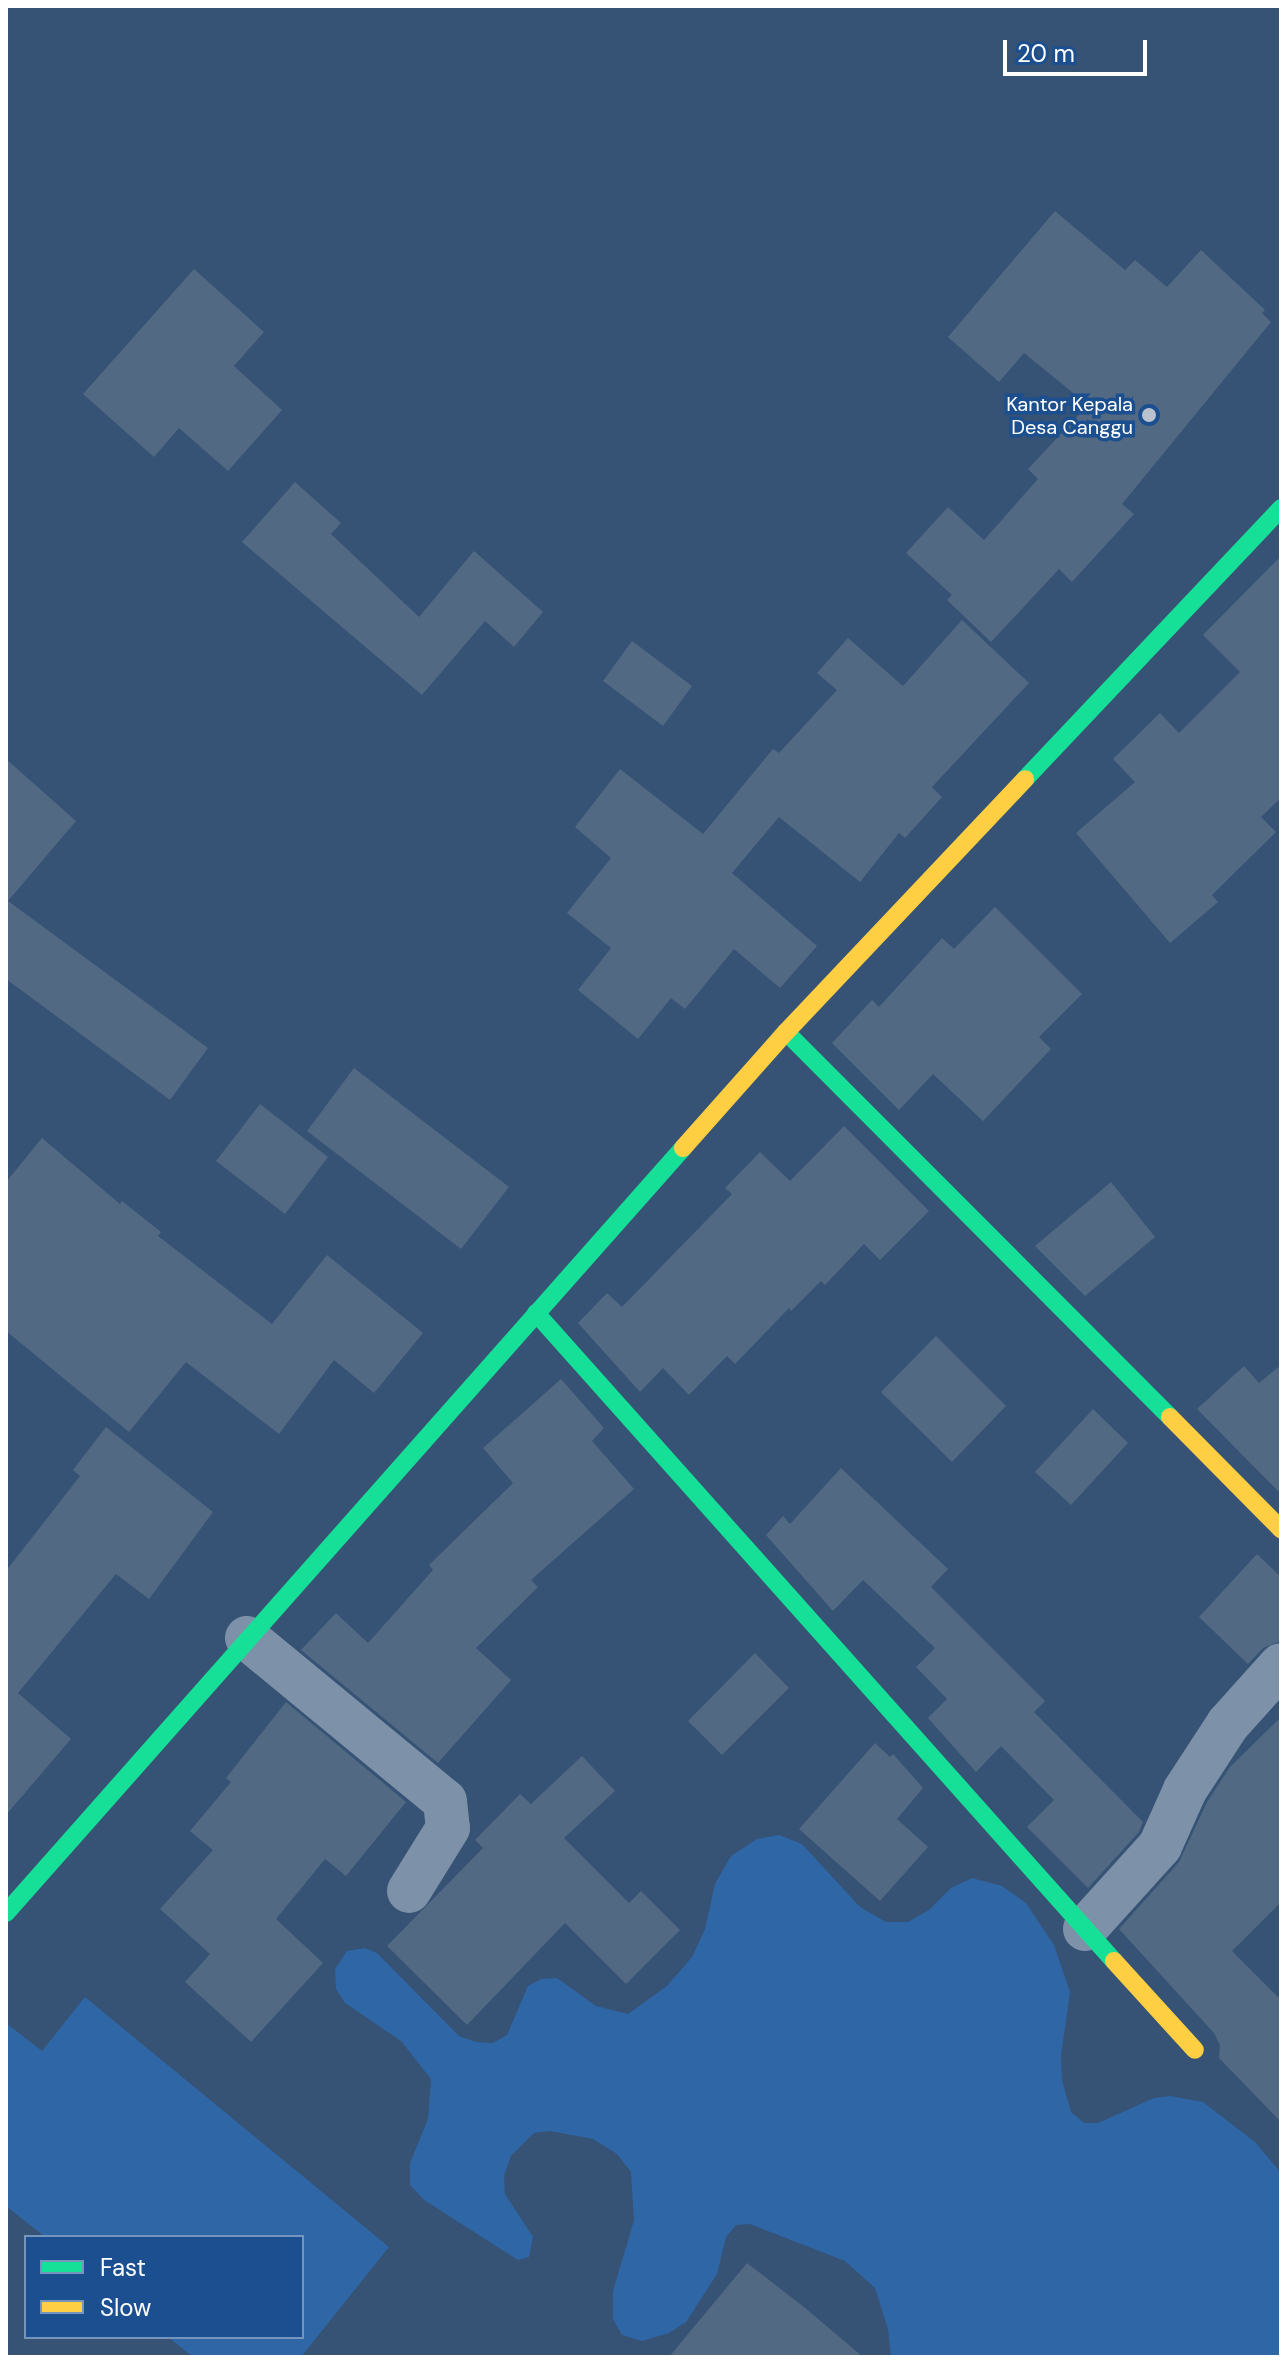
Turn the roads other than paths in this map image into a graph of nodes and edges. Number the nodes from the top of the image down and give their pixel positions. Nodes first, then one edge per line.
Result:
1 (1281, 508) edge
2 (786, 1032) junction
3 (536, 1313) junction
4 (1281, 1529) edge
5 (247, 1638) junction
6 (1281, 1665) edge
7 (409, 1891) dead end
8 (6, 1913) edge
9 (1085, 1929) junction
10 (1195, 2050) dead end

1 - 2 street
2 - 3 street
2 - 4 street
3 - 5 street
3 - 9 street
5 - 7 street
5 - 8 street
6 - 9 street
9 - 10 street

